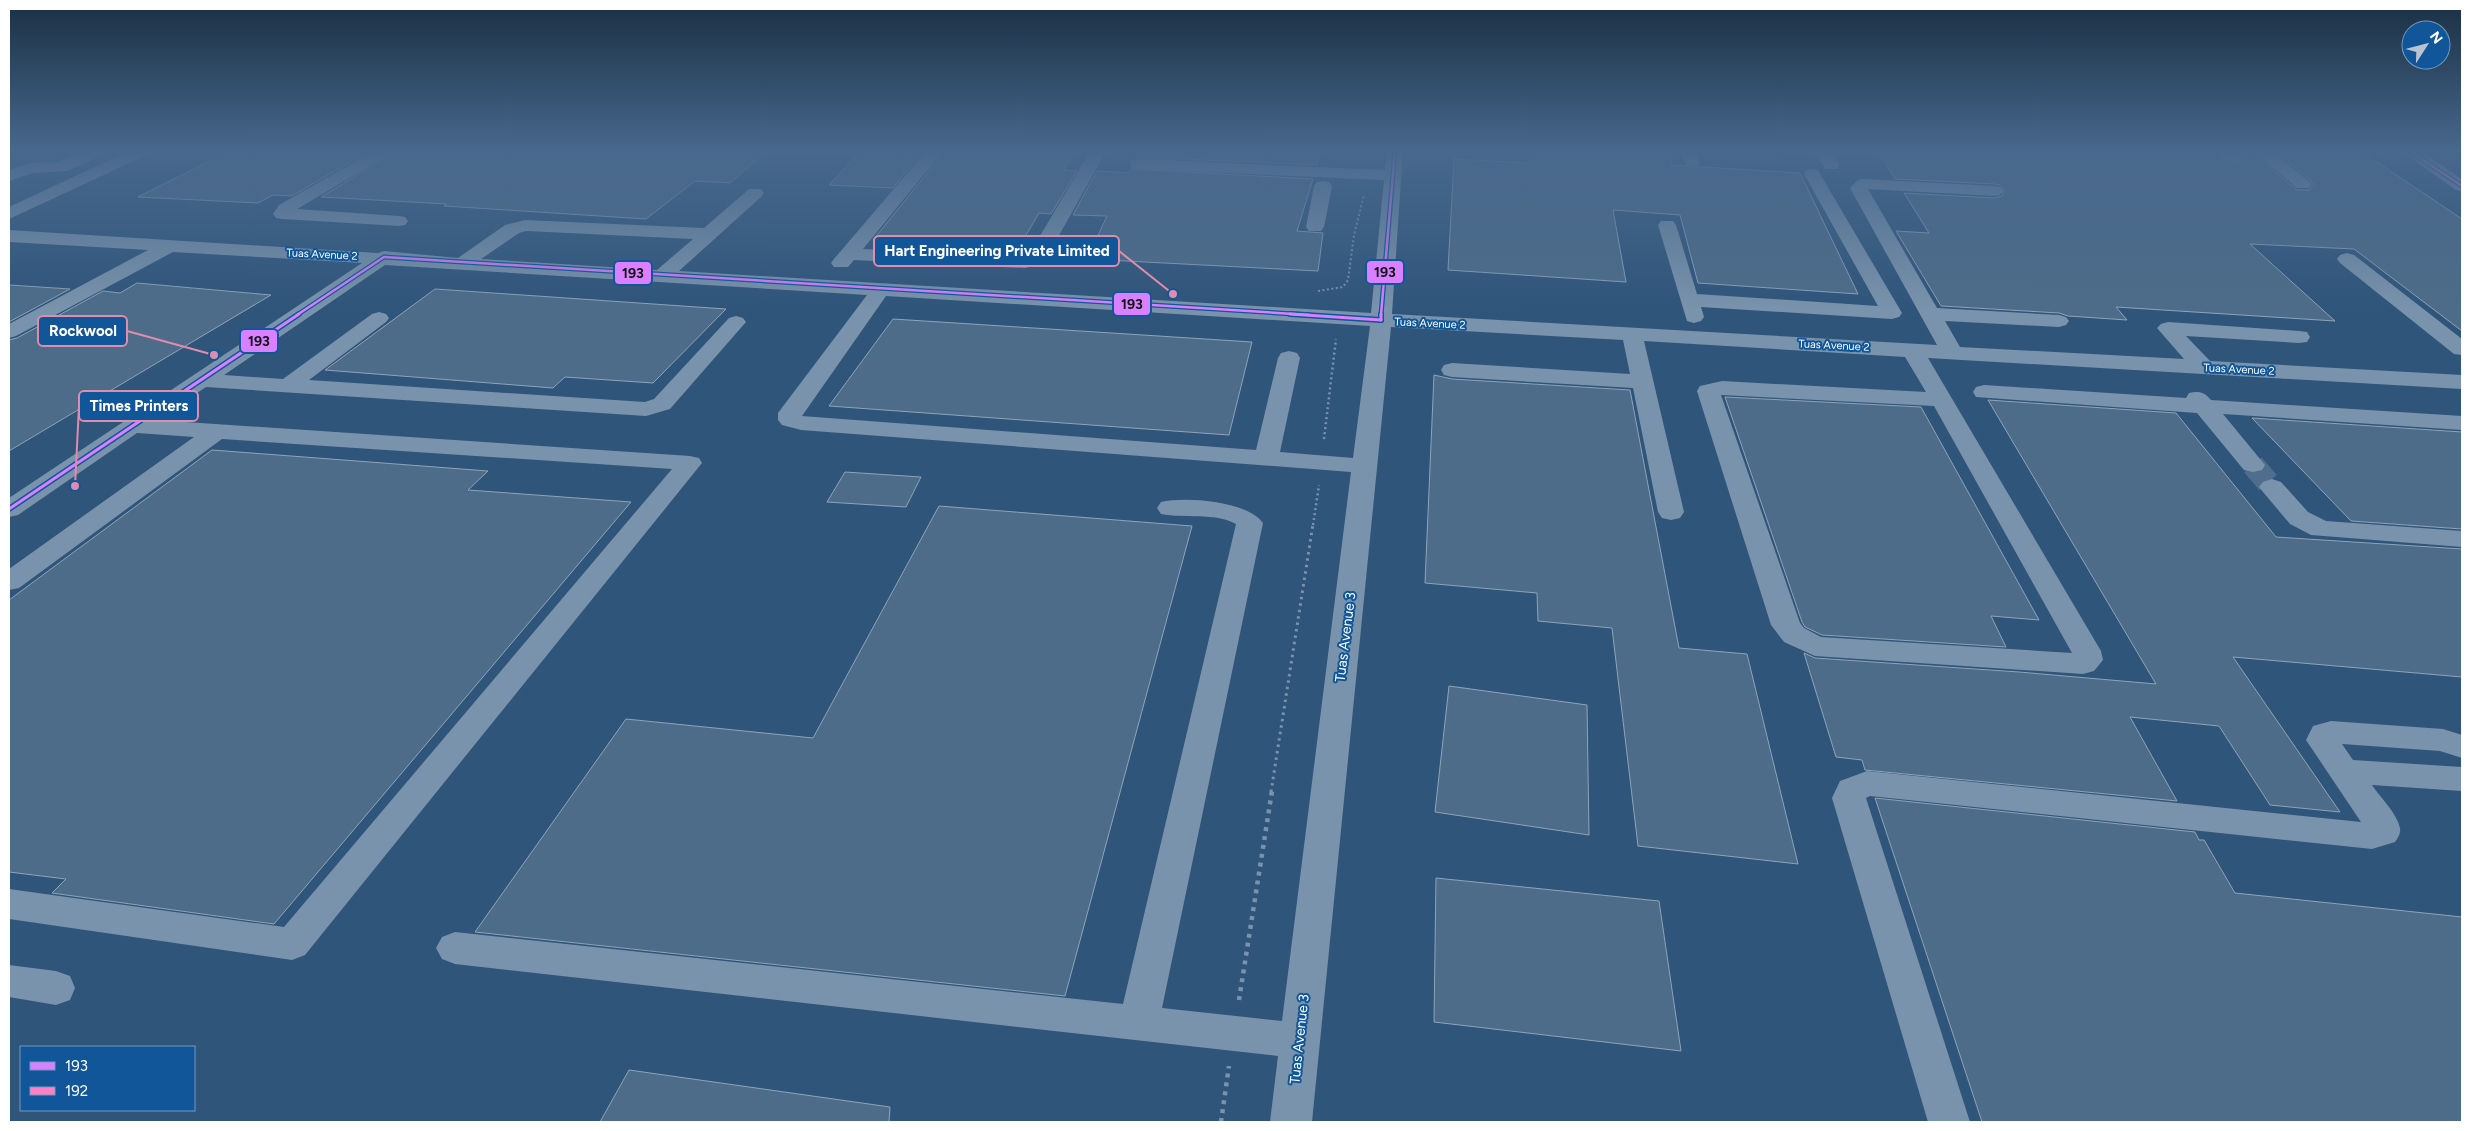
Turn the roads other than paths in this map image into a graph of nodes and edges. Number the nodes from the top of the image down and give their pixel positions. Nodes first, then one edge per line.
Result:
1 (33, 203) edge
2 (298, 203) edge
3 (744, 203) edge
4 (892, 203) edge
5 (1068, 203) edge
6 (1320, 203) edge
7 (1390, 203) edge
8 (1829, 203) edge
9 (1867, 203) edge
10 (9, 214) edge
11 (295, 216) junction
12 (399, 221) dead end
13 (1667, 225) dead end
14 (1315, 227) dead end
15 (708, 234) junction
16 (9, 236) edge
17 (144, 244) junction
18 (170, 246) junction
19 (239, 250) junction
20 (849, 254) junction
21 (384, 257) junction
22 (2347, 259) dead end
23 (464, 262) junction
24 (663, 275) junction
25 (822, 285) junction
26 (881, 289) junction
27 (1689, 300) junction
28 (9, 314) edge
29 (1931, 314) junction
30 (379, 318) dead end
31 (1381, 320) junction
32 (2059, 321) dead end
33 (736, 322) dead end
34 (9, 332) edge
35 (1632, 334) junction
36 (2299, 337) dead end
37 (1700, 338) junction
38 (2459, 344) edge
39 (1912, 349) junction
40 (1952, 352) junction
41 (1289, 358) dead end
42 (2168, 365) junction
43 (2202, 368) junction
44 (1452, 370) dead end
45 (2421, 379) junction
46 (201, 380) junction
47 (1642, 382) junction
48 (2462, 382) edge
49 (287, 386) junction
50 (1984, 392) dead end
51 (1942, 400) junction
52 (2203, 406) junction
53 (2462, 413) edge
54 (2462, 423) edge
55 (133, 426) junction
56 (218, 432) junction
57 (1266, 458) junction
58 (2253, 465) tunnel mouth
59 (1364, 466) junction
60 (2272, 486) tunnel mouth
61 (1170, 508) dead end
62 (9, 509) edge
63 (1671, 512) dead end
64 (2462, 539) edge
65 (9, 582) edge
66 (2462, 748) edge
67 (2344, 771) junction
68 (2462, 779) edge
69 (9, 904) edge
70 (456, 948) dead end
71 (9, 981) edge
72 (56, 988) dead end
73 (1140, 1023) junction
74 (1298, 1041) junction
75 (1291, 1122) edge
76 (1949, 1122) edge

1 - 10 street
2 - 11 street
3 - 15 street
4 - 20 street
5 - 20 street
6 - 14 street
7 - 31 street, Tuas Avenue 3
8 - 27 street
9 - 29 street
11 - 12 street
11 - 19 street
13 - 27 street
15 - 23 street
15 - 24 street
16 - 17 street, Tuas Avenue 2
17 - 18 street, Tuas Avenue 2
17 - 28 street
18 - 19 street, Tuas Avenue 2
18 - 34 street
19 - 21 street, Tuas Avenue 2
20 - 25 street
21 - 23 street, Tuas Avenue 2
21 - 46 street
22 - 38 street
23 - 24 street, Tuas Avenue 2
24 - 25 street, Tuas Avenue 2
25 - 26 street, Tuas Avenue 2
26 - 31 street, Tuas Avenue 2
26 - 57 street
27 - 37 street
29 - 32 street
29 - 40 street
30 - 49 street
31 - 35 street, Tuas Avenue 2
31 - 59 street, Tuas Avenue 3
33 - 49 street
35 - 37 street, Tuas Avenue 2
35 - 47 street
36 - 43 street
37 - 39 street, Tuas Avenue 2
39 - 40 street, Tuas Avenue 2
39 - 51 street
40 - 42 street, Tuas Avenue 2
41 - 57 street
42 - 43 street, Tuas Avenue 2
42 - 52 street
43 - 45 street, Tuas Avenue 2
44 - 47 street
45 - 48 street, Tuas Avenue 2
45 - 53 street
46 - 49 street
46 - 55 street
47 - 63 street
50 - 52 street
51 - 51 street
52 - 54 street
52 - 58 street
55 - 56 street
55 - 62 street
56 - 65 street
56 - 69 street
57 - 59 street
59 - 74 street, Tuas Avenue 3
60 - 64 street
61 - 73 street
66 - 67 street
67 - 68 street
67 - 76 street
70 - 73 street
71 - 72 street
73 - 74 street
74 - 75 street, Tuas Avenue 3

